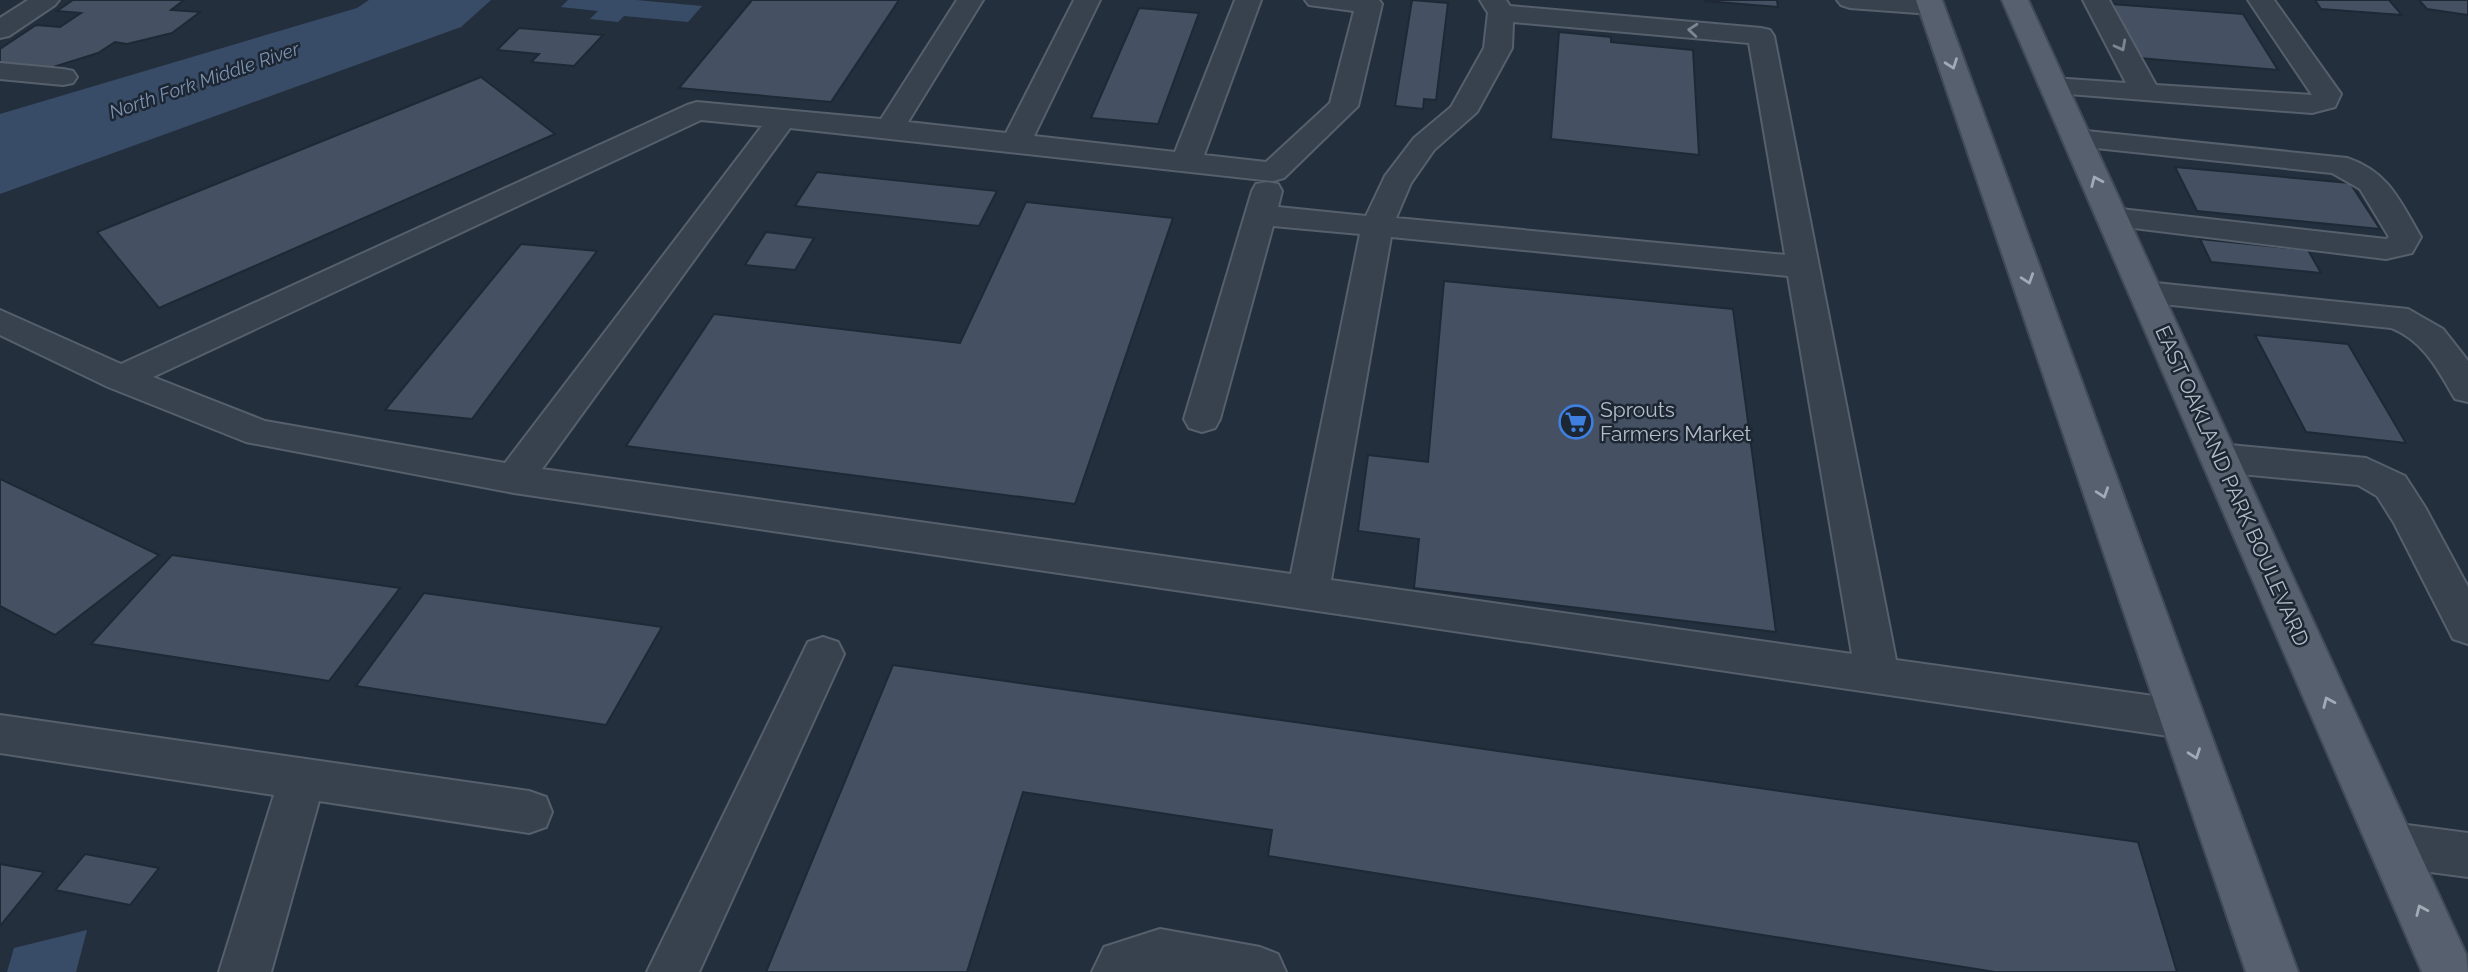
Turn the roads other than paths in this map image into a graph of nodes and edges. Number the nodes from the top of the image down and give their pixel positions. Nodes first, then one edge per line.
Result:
1 (46, 0) edge
2 (970, 0) edge
3 (1087, 0) edge
4 (1248, 0) edge
5 (1318, 0) edge
6 (1850, 0) edge
7 (2015, 0) edge
8 (2096, 0) edge
9 (2261, 0) edge
10 (1930, 3) edge
11 (1497, 7) edge
12 (0, 30) edge
13 (0, 71) edge
14 (63, 78) dead end
15 (2053, 86) junction
16 (2146, 93) junction
17 (782, 119) junction
18 (888, 129) junction
19 (2077, 138) junction
20 (1016, 143) junction
21 (1186, 162) junction
22 (1273, 172) junction
23 (1260, 215) junction
24 (2112, 217) junction
25 (1377, 227) junction
26 (1803, 267) junction
27 (2146, 293) junction
28 (0, 321) edge
29 (121, 378) junction
30 (2468, 390) edge
31 (1202, 419) dead end
32 (2219, 458) junction
33 (514, 479) junction
34 (1308, 593) junction
35 (2468, 626) edge
36 (823, 654) dead end
37 (1877, 675) junction
38 (2182, 719) junction
39 (0, 734) edge
40 (302, 779) junction
41 (529, 812) dead end
42 (2392, 845) junction
43 (2468, 855) edge
44 (245, 972) edge
45 (673, 972) edge
46 (1118, 972) edge
47 (1256, 972) edge
48 (2272, 972) edge
49 (2448, 972) edge

1 - 12 street
2 - 18 street
3 - 20 street
4 - 21 street
5 - 22 street
6 - 10 street
7 - 15 main road, EAST OAKLAND PARK BOULEVARD
8 -> 16 street
9 - 16 street
10 -> 38 main road
11 - 25 street
26 -> 11 street
13 - 14 street
15 - 16 street
15 - 19 main road, EAST OAKLAND PARK BOULEVARD
17 - 18 street
17 - 29 street
17 - 33 street
18 - 20 street
24 -> 19 main road, EAST OAKLAND PARK BOULEVARD
19 - 24 street
20 - 21 street
21 - 22 street
22 - 23 street
23 - 25 street
23 - 31 street
24 - 27 main road, EAST OAKLAND PARK BOULEVARD
25 - 26 street
25 - 34 street
26 - 37 street
27 - 30 street
27 - 32 main road, EAST OAKLAND PARK BOULEVARD
28 - 29 street
29 - 33 street
32 - 35 street
42 -> 32 main road, EAST OAKLAND PARK BOULEVARD
33 - 34 street
34 - 37 street
36 - 45 street
37 - 38 street
38 -> 48 main road
39 - 40 street
40 - 41 street
40 - 44 street
42 - 43 street
49 -> 42 main road, EAST OAKLAND PARK BOULEVARD
46 - 47 street

